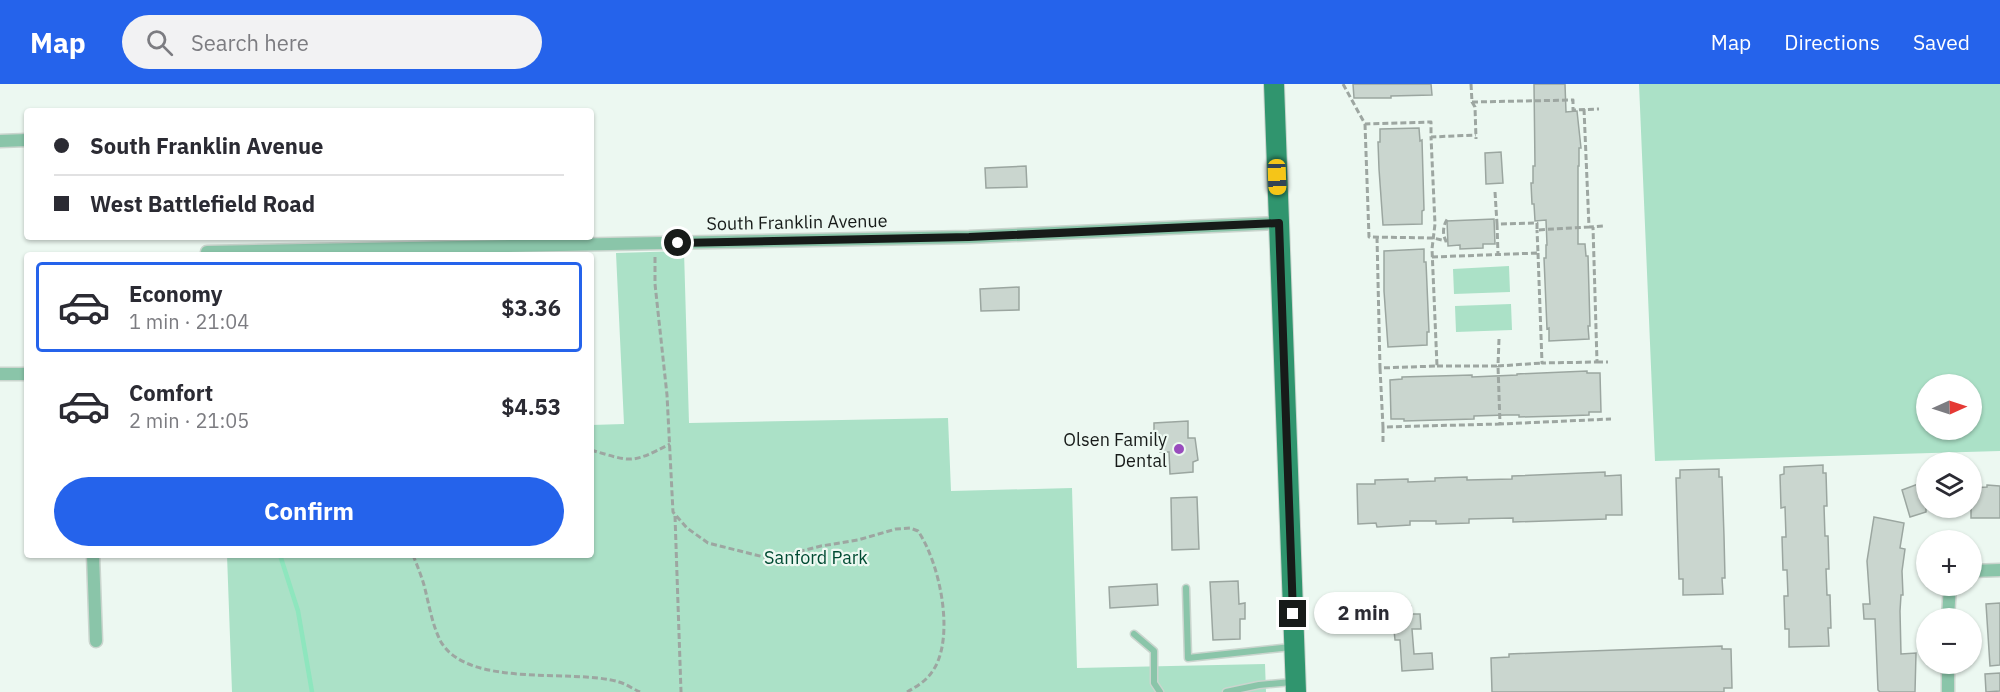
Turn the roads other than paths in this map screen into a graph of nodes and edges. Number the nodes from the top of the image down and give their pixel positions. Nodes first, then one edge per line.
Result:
1 (1274, 84) edge
2 (24, 140) edge
3 (0, 141) edge
4 (1279, 223) junction
5 (207, 252) dead end
6 (0, 374) edge
7 (24, 374) edge
8 (93, 558) edge
9 (2000, 570) edge
10 (1982, 571) edge
11 (1186, 588) dead end
12 (1134, 634) dead end
13 (96, 641) dead end
14 (1295, 646) junction
15 (1948, 674) edge
16 (1296, 687) edge
17 (1160, 692) edge
18 (1226, 692) edge
19 (1948, 692) edge

1 - 4 main road
2 - 3 street
4 - 5 street, South Franklin Avenue
4 - 14 main road
6 - 7 street
8 - 13 street
9 - 10 street
11 - 14 lane
12 - 17 lane
14 - 16 main road
15 - 19 street
16 - 18 lane

